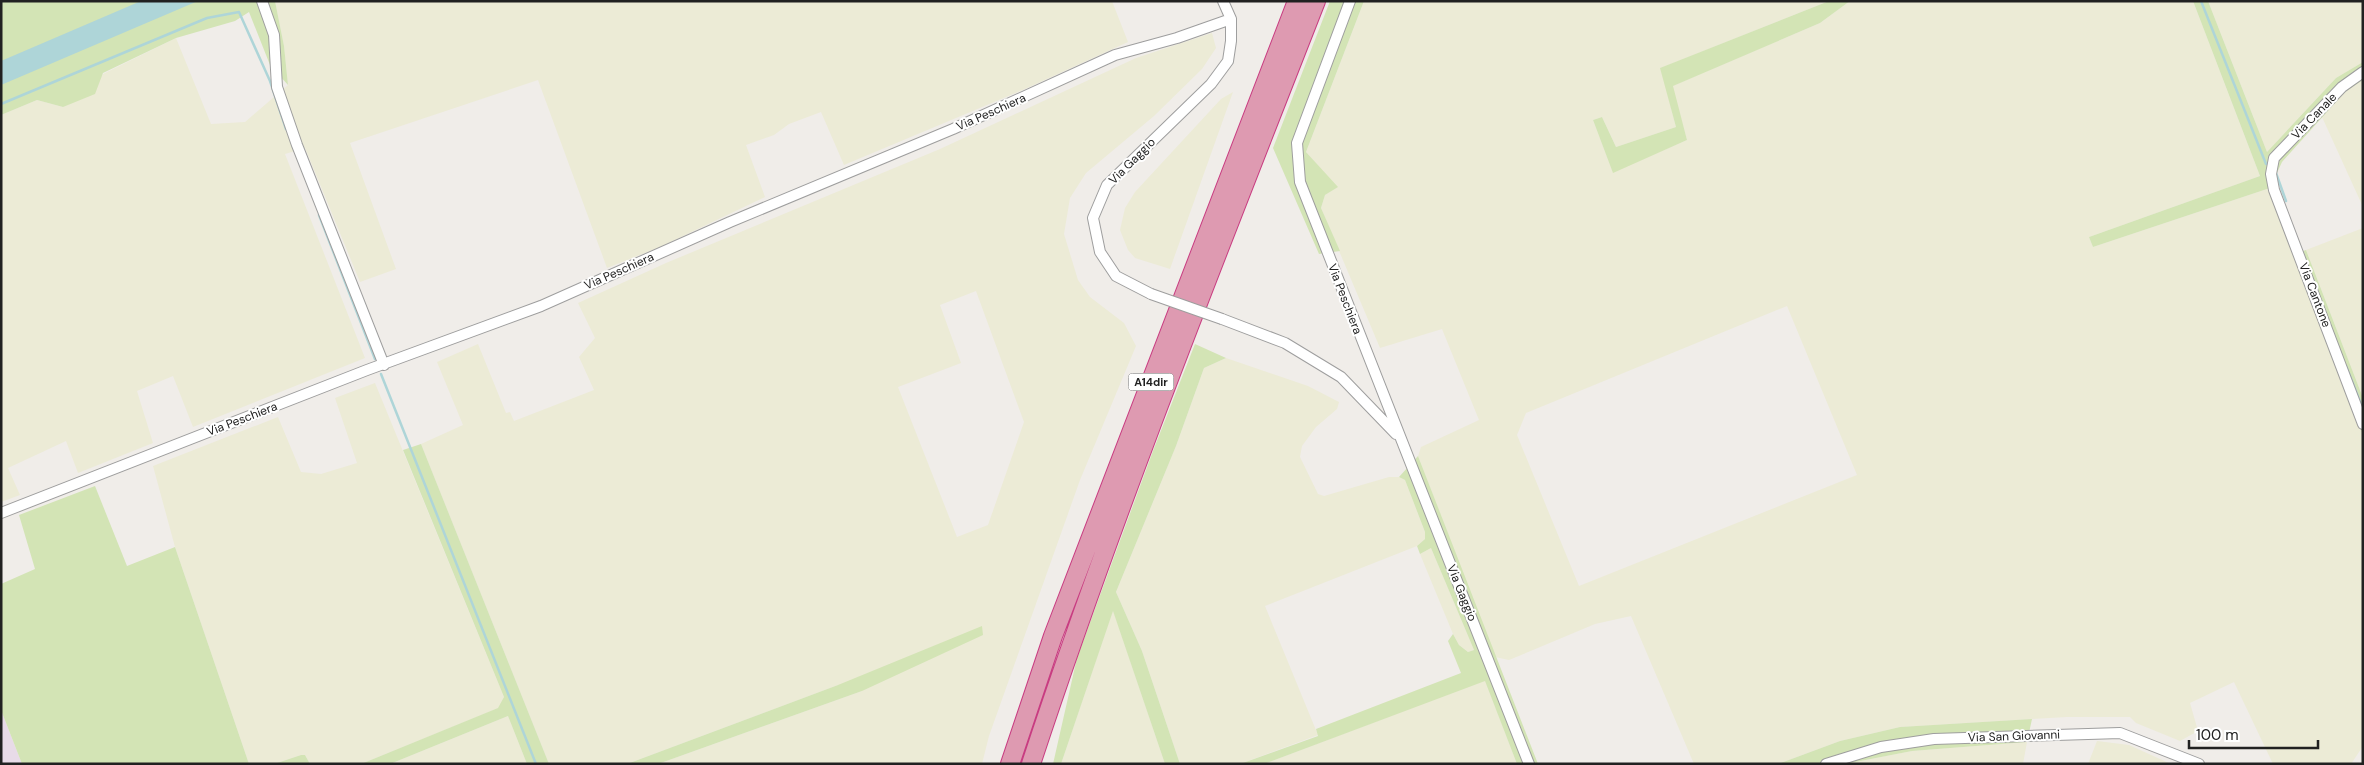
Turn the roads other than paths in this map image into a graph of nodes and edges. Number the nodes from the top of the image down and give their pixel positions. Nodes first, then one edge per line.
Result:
1 (262, 1) edge
2 (1223, 1) edge
3 (1297, 1) edge
4 (1316, 1) edge
5 (1350, 1) edge
6 (1231, 19) junction
7 (2363, 72) edge
8 (2271, 165) joint
9 (384, 365) junction
10 (1395, 423) joint
11 (2363, 424) edge
12 (1402, 441) junction
13 (1, 513) edge
14 (1010, 764) edge
15 (1031, 764) edge
16 (1529, 764) edge
17 (1826, 764) edge
18 (2199, 764) edge

1 - 9 street
2 - 6 street, Via Gaggio
3 - 14 highway, A14dir
4 - 15 highway, A14dir
5 - 10 street, Via Peschiera
6 - 9 street, Via Peschiera
6 - 12 street, Via Gaggio, bridge
7 - 8 street, Via Canale
8 - 11 street, Via Cantone
9 - 13 street, Via Peschiera
10 - 12 street, Via Gaggio
12 - 16 street, Via Gaggio
17 - 18 street, Via San Giovanni

